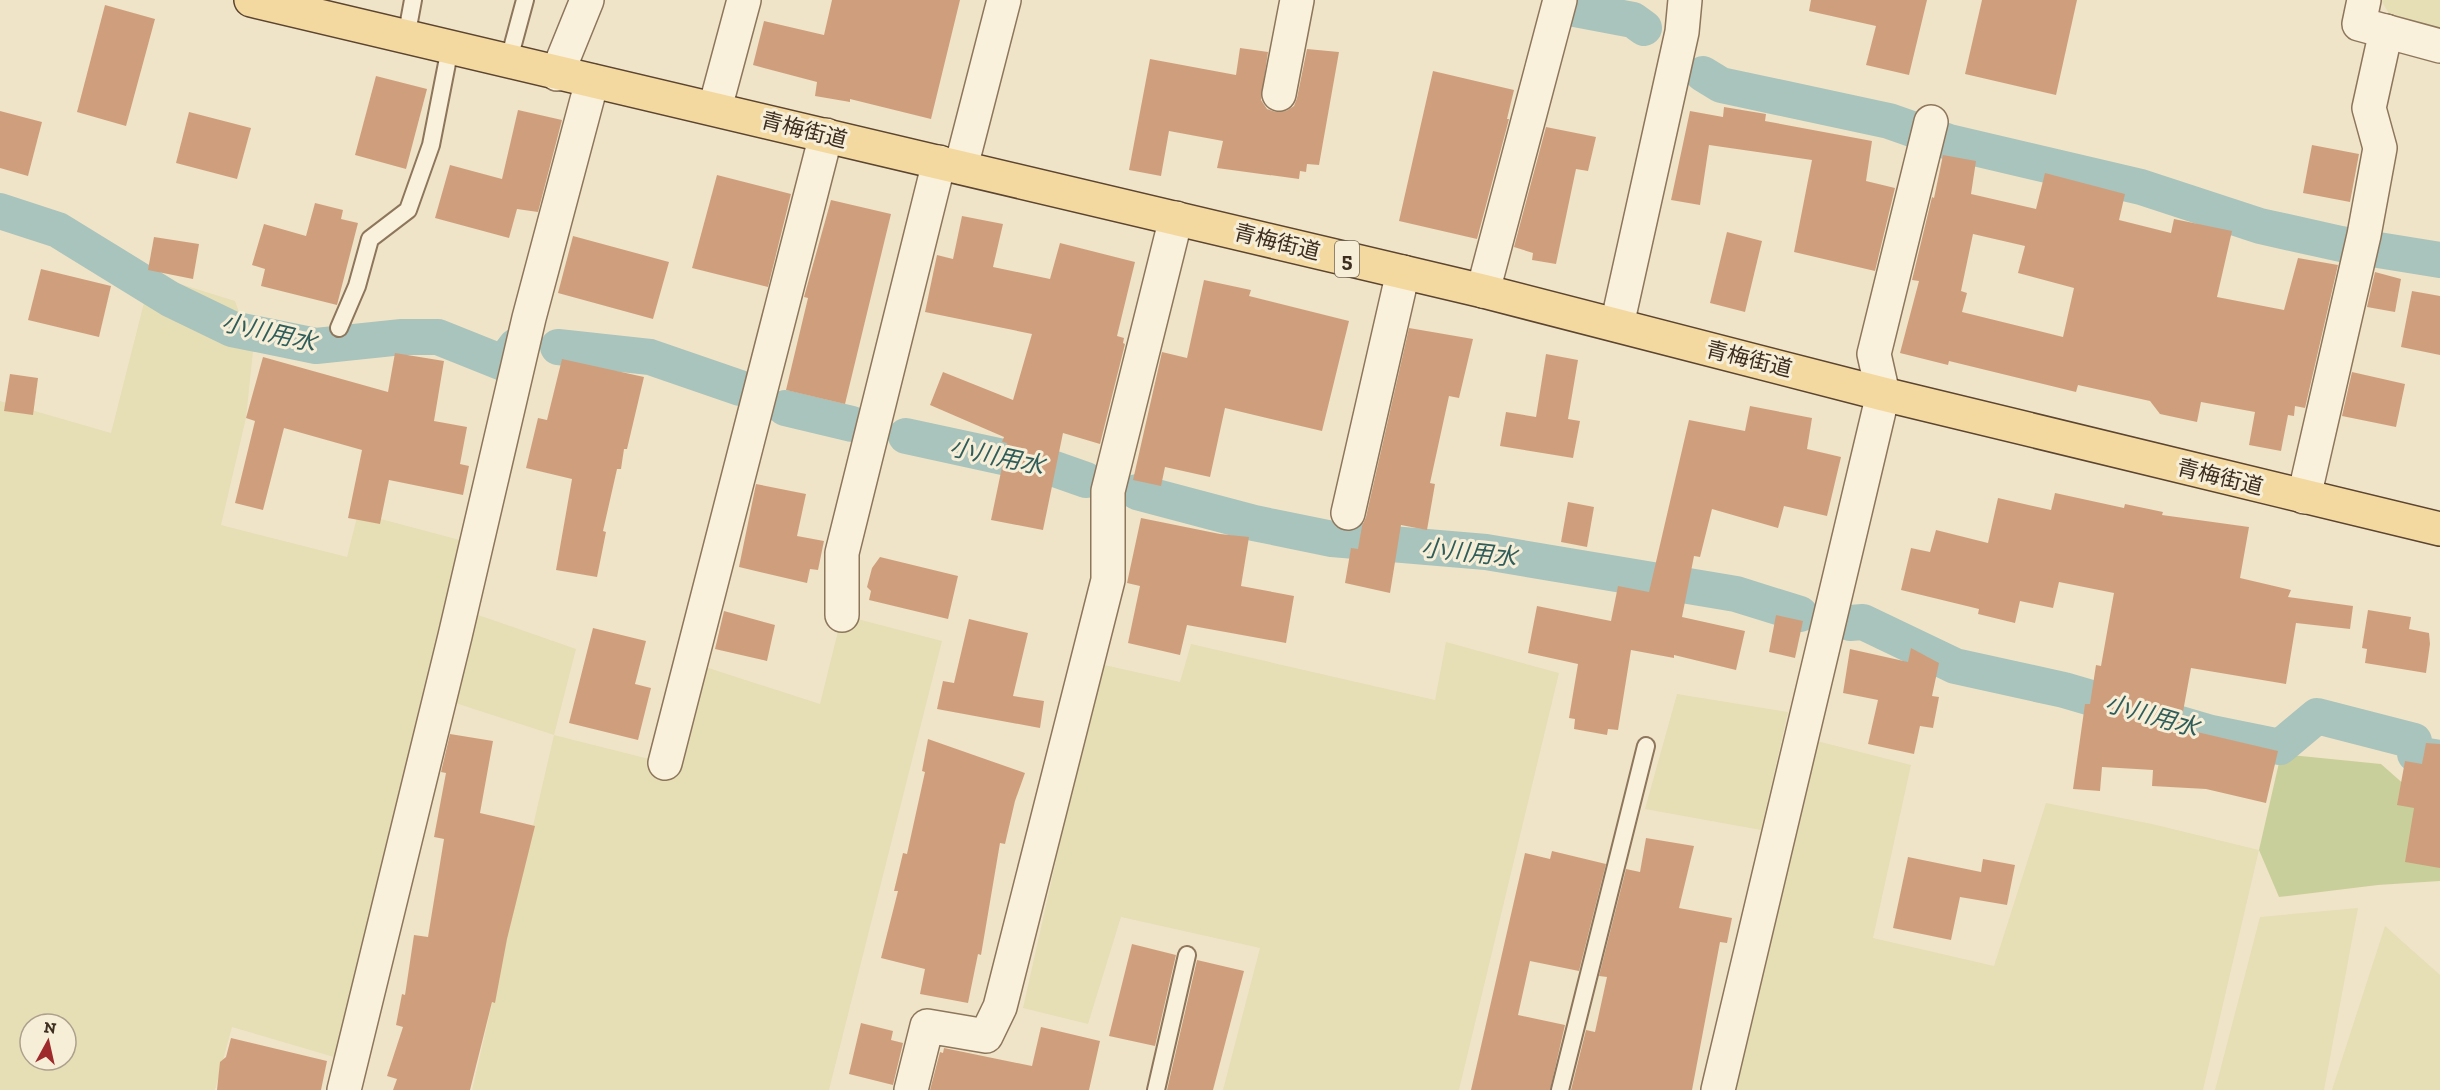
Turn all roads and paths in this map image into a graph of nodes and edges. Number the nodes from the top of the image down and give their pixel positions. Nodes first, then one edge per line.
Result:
1 (251, 0) edge
2 (413, 0) edge
3 (525, 0) edge
4 (587, 0) edge
5 (744, 0) edge
6 (1004, 0) edge
7 (1297, 0) edge
8 (1560, 0) edge
9 (1685, 0) edge
10 (2364, 0) edge
11 (306, 7) edge
12 (2386, 31) junction
13 (406, 38) junction
14 (2440, 46) edge
15 (450, 48) junction
16 (508, 63) junction
17 (557, 74) junction
18 (592, 81) junction
19 (1279, 94) dead end
20 (715, 108) junction
21 (826, 135) junction
22 (1928, 135) dead end
23 (950, 165) junction
24 (1176, 218) junction
25 (1403, 272) junction
26 (1482, 291) junction
27 (1617, 325) junction
28 (339, 328) dead end
29 (1883, 394) junction
30 (2304, 497) junction
31 (1348, 513) dead end
32 (2440, 529) edge
33 (842, 615) dead end
34 (1646, 746) dead end
35 (665, 763) dead end
36 (1187, 955) dead end
37 (344, 1090) edge
38 (911, 1090) edge
39 (1156, 1090) edge
40 (1560, 1090) edge
41 (1718, 1090) edge

1 - 11 main road, 青梅街道 / 5
2 - 13 lane
3 - 16 lane
4 - 17 street
5 - 20 street
6 - 23 street
7 - 19 street
8 - 26 street
9 - 27 street
10 - 12 street
11 - 13 main road, 青梅街道 / 5
12 - 14 street
12 - 30 street
13 - 15 main road, 青梅街道 / 5
15 - 16 main road, 青梅街道 / 5
15 - 28 lane
16 - 17 main road, 青梅街道 / 5
17 - 18 main road, 青梅街道 / 5
18 - 20 main road, 青梅街道 / 5
18 - 37 street
20 - 21 main road, 青梅街道 / 5
21 - 23 main road, 青梅街道 / 5
21 - 35 street
22 - 29 street
23 - 24 main road, 青梅街道 / 5
23 - 33 street
24 - 25 main road, 青梅街道 / 5
24 - 38 street
25 - 26 main road, 青梅街道 / 5
25 - 31 street
26 - 27 main road, 青梅街道 / 5
27 - 29 main road, 青梅街道 / 5
29 - 30 main road, 青梅街道 / 5
29 - 41 street
30 - 32 main road, 青梅街道 / 5
34 - 40 lane
36 - 39 lane

